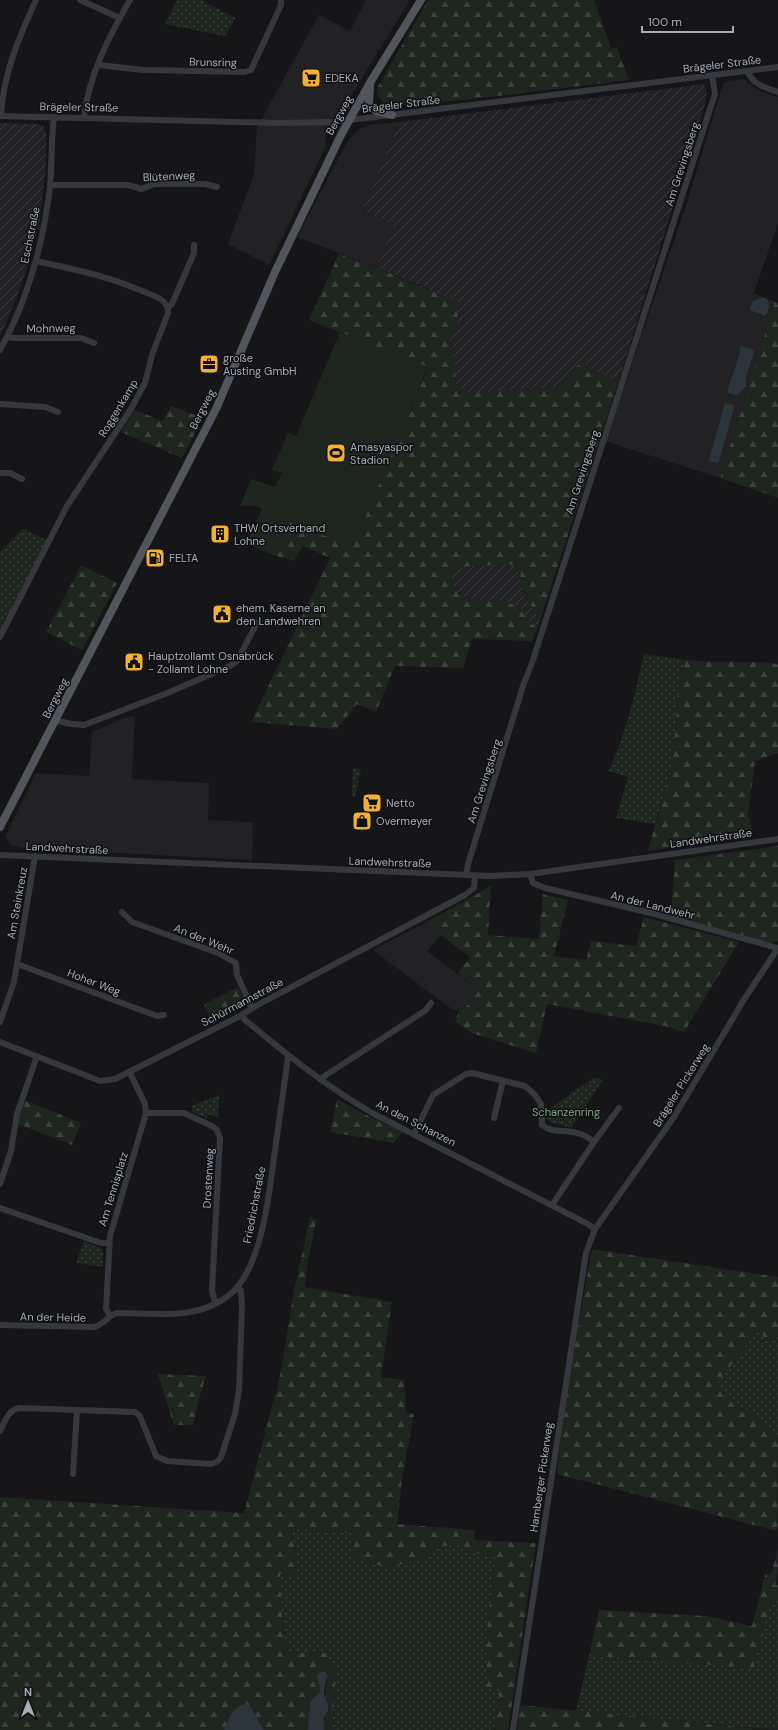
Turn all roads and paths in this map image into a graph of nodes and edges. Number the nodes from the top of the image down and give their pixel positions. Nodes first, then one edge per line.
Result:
1 (36, 0) edge
2 (80, 0) edge
3 (130, 0) edge
4 (281, 0) edge
5 (421, 0) edge
6 (120, 18) junction
7 (98, 64) junction
8 (778, 67) edge
9 (748, 71) junction
10 (712, 76) junction
11 (371, 81) junction
12 (778, 92) edge
13 (392, 115) junction
14 (1, 116) edge
15 (54, 117) junction
16 (84, 117) junction
17 (348, 121) junction
18 (50, 185) junction
19 (217, 187) dead end
20 (194, 245) dead end
21 (36, 261) junction
22 (168, 308) junction
23 (7, 337) junction
24 (94, 343) dead end
25 (0, 350) edge
26 (0, 404) edge
27 (58, 412) dead end
28 (0, 473) edge
29 (22, 479) dead end
30 (257, 623) dead end
31 (0, 637) edge
32 (55, 720) junction
33 (0, 827) edge
34 (778, 839) edge
35 (0, 855) edge
36 (35, 856) junction
37 (530, 874) junction
38 (466, 875) junction
39 (475, 876) junction
40 (122, 912) dead end
41 (778, 948) edge
42 (17, 964) junction
43 (431, 1003) dead end
44 (252, 1008) junction
45 (164, 1015) dead end
46 (242, 1015) junction
47 (0, 1022) edge
48 (0, 1042) edge
49 (37, 1056) junction
50 (288, 1056) junction
51 (130, 1073) junction
52 (320, 1079) junction
53 (503, 1081) junction
54 (619, 1108) dead end
55 (146, 1113) junction
56 (494, 1118) dead end
57 (414, 1134) junction
58 (594, 1142) junction
59 (0, 1184) edge
60 (552, 1205) junction
61 (0, 1208) edge
62 (595, 1229) junction
63 (109, 1243) junction
64 (238, 1286) junction
65 (215, 1303) junction
66 (110, 1315) junction
67 (0, 1325) edge
68 (76, 1410) junction
69 (0, 1431) edge
70 (73, 1474) dead end
71 (513, 1730) edge

1 - 14 street
2 - 6 street
3 - 6 street
4 - 7 street, Brunsring
5 - 11 main road, Bergweg
6 - 7 street
7 - 16 street
8 - 9 street, Brägeler Straße
9 - 10 street, Brägeler Straße
9 - 12 street
10 - 13 street, Brägeler Straße
10 - 38 street, Am Grevingsberg
11 - 13 main road
11 - 17 main road, Bergweg
13 - 17 street, Brägeler Straße
14 - 15 street, Brägeler Straße
15 - 16 street, Brägeler Straße
15 - 18 street, Eschstraße
16 - 17 street, Brägeler Straße
17 - 32 main road, Bergweg
18 - 19 street, Blütenweg
18 - 21 street, Eschstraße
20 - 22 street, Roggenkamp
21 - 22 street
21 - 23 street, Eschstraße
22 - 31 street, Roggenkamp
23 - 24 street, Mohnweg
23 - 25 street, Eschstraße
26 - 27 street
28 - 29 street
30 - 32 street
32 - 33 main road, Bergweg
34 - 37 street, Landwehrstraße
35 - 36 street, Landwehrstraße
36 - 38 street, Landwehrstraße
36 - 42 street, Am Steinkreuz
37 - 39 street, Landwehrstraße
37 - 41 street, An der Landwehr
38 - 39 street, Landwehrstraße
39 - 44 street, Schürmannstraße
40 - 44 street, An der Wehr
41 - 62 street, Brägeler Pickerweg
42 - 45 street, Hoher Weg
42 - 47 street, Am Steinkreuz
43 - 52 street
44 - 46 street, Schürmannstraße
46 - 50 street, An den Schanzen
46 - 51 street, Schürmannstraße
48 - 49 street, Schürmannstraße
49 - 51 street, Schürmannstraße
49 - 59 street
50 - 52 street, An den Schanzen
50 - 64 street, Friedrichstraße
51 - 55 street
52 - 57 street, An den Schanzen
53 - 56 street
53 - 57 street
53 - 58 street
54 - 58 street
55 - 63 street, Am Tennisplatz
55 - 65 street, Drostenweg
57 - 60 street, An den Schanzen
58 - 60 street
60 - 62 street, An den Schanzen
61 - 63 street
62 - 71 street, Hamberger Pickerweg
63 - 66 street, Am Tennisplatz
64 - 65 street
64 - 68 street
65 - 66 street
66 - 67 street, An der Heide
68 - 69 street
68 - 70 street

